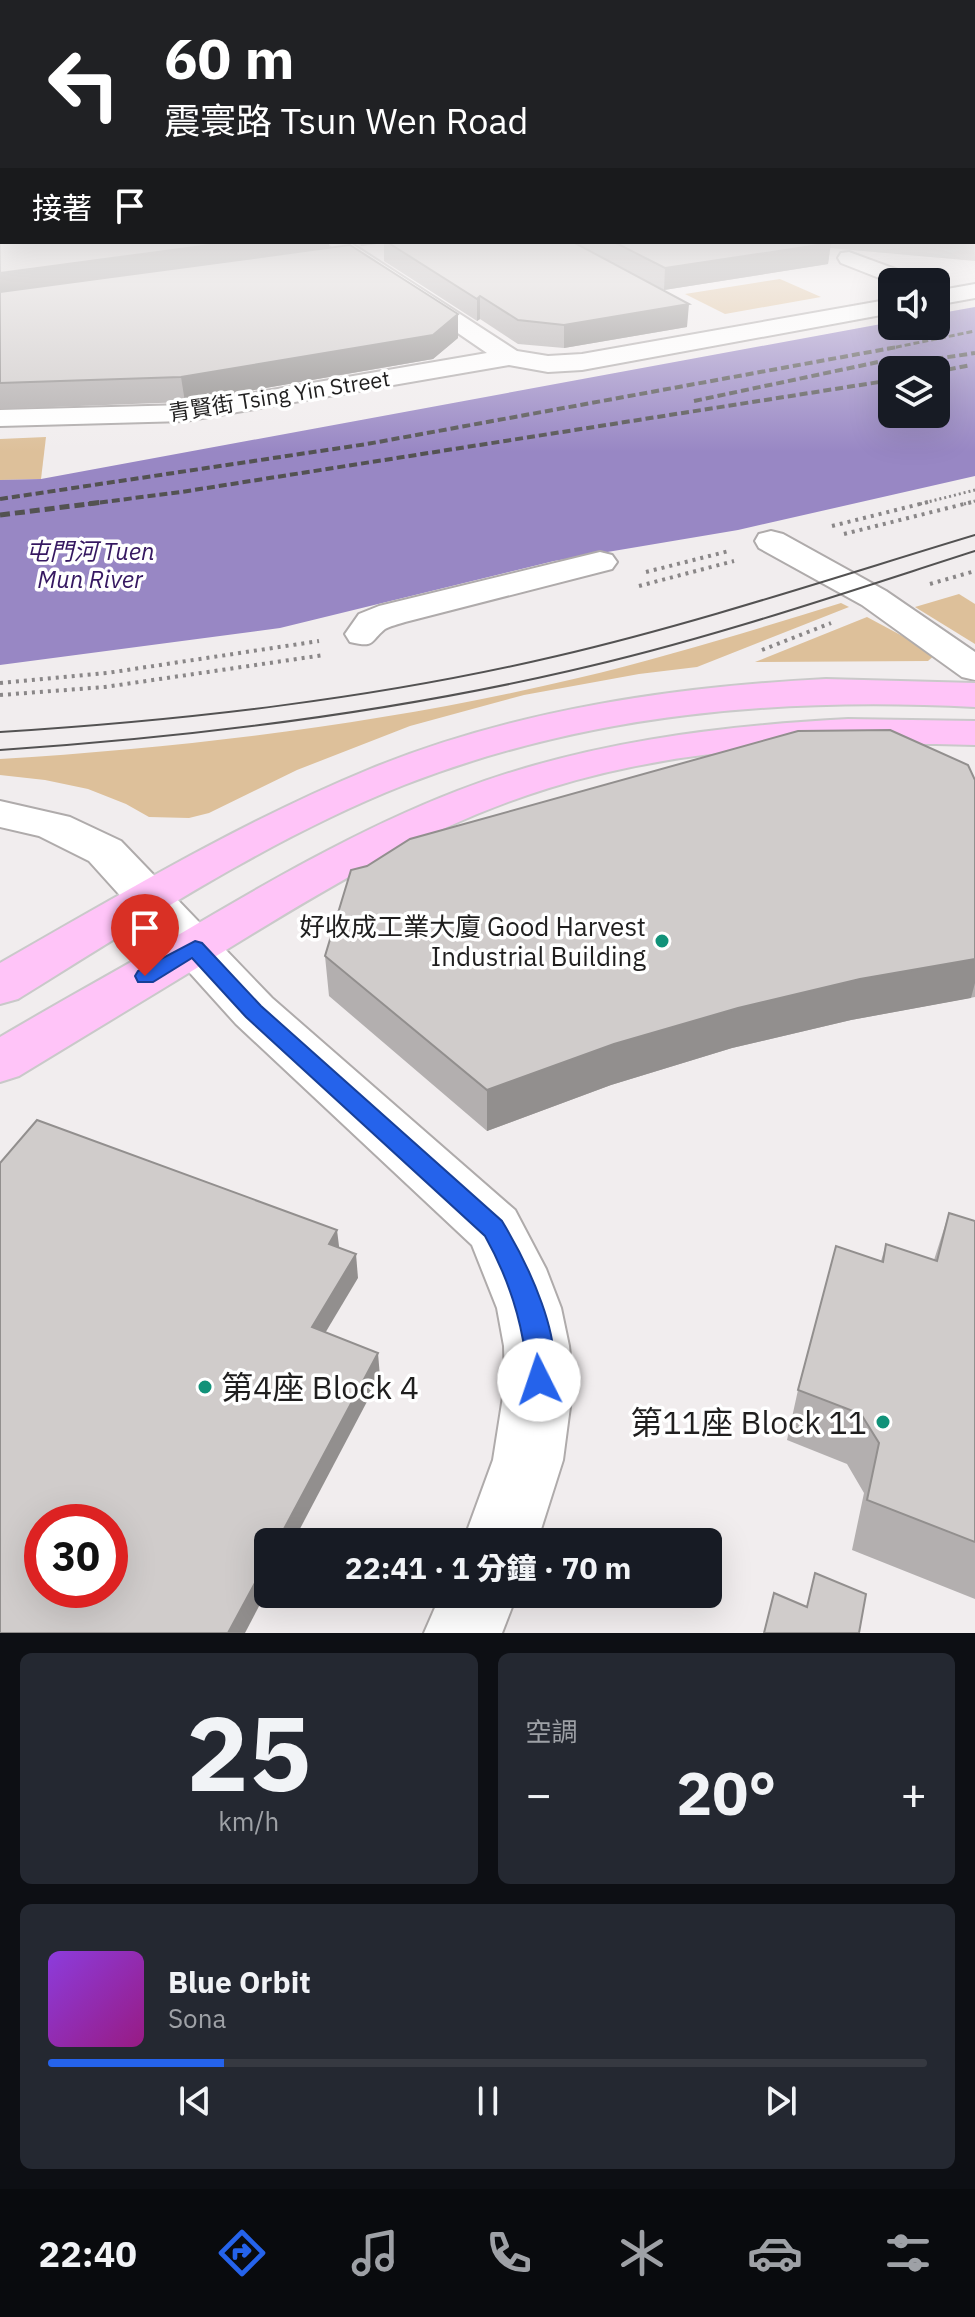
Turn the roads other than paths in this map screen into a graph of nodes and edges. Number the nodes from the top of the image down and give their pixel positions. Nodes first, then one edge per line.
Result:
1 (425, 300) edge
2 (878, 309) edge
3 (693, 318) dead end
4 (728, 336) junction
5 (514, 358) junction
6 (501, 386) dead end
7 (147, 414) junction
8 (0, 418) edge
9 (166, 438) dead end
10 (778, 544) road end
11 (600, 562) dead end
12 (363, 634) road end
13 (975, 669) edge
14 (975, 695) edge
15 (975, 733) edge
16 (0, 814) edge
17 (149, 899) junction
18 (195, 947) junction
19 (0, 986) edge
20 (0, 1062) edge
21 (505, 1528) edge
22 (473, 1608) edge
23 (463, 1633) edge

1 - 5 street
2 - 4 street
3 - 4 street
4 - 5 street
5 - 6 street
5 - 7 street, 青賢街 Tsing Yin Street
7 - 8 street, 青賢街 Tsing Yin Street
7 - 9 street
10 - 13 street
11 - 12 street
14 - 17 main road
15 - 18 main road
16 - 17 street
17 - 18 street
17 - 19 main road
18 - 20 main road
18 - 21 street
22 - 23 street

